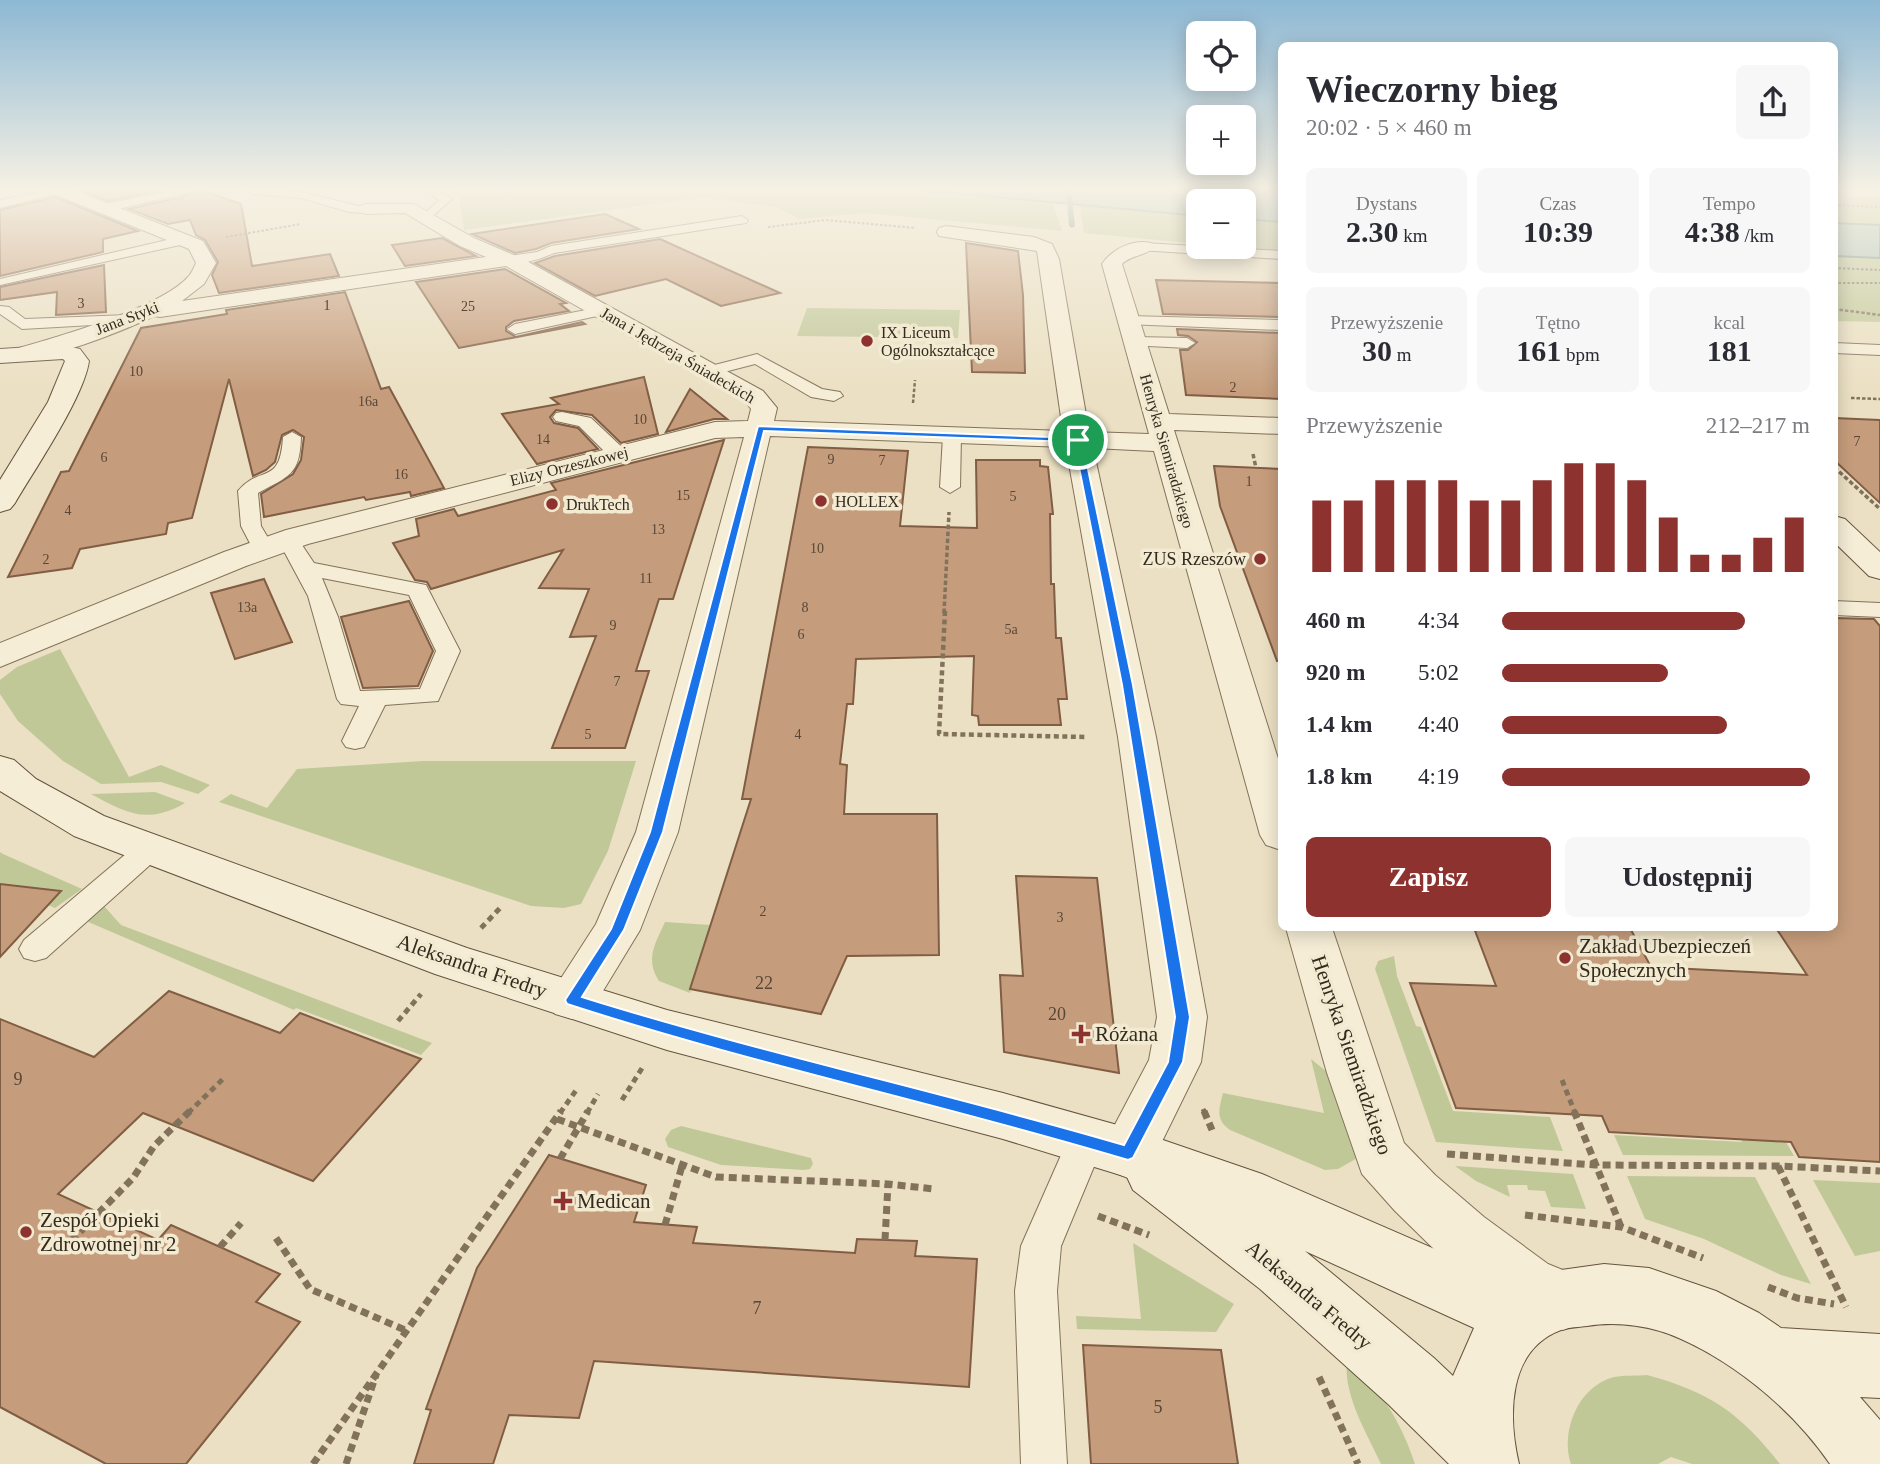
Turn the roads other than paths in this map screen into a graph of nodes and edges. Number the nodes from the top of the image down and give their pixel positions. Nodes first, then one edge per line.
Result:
1 (115, 257) edge
2 (206, 257) edge
3 (503, 257) edge
4 (525, 257) edge
5 (1048, 257) edge
6 (1119, 257) edge
7 (508, 260) junction
8 (4, 282) dead end
9 (0, 310) edge
10 (601, 311) junction
11 (136, 316) junction
12 (1278, 325) edge
13 (515, 329) dead end
14 (1132, 331) junction
15 (1187, 342) dead end
16 (1838, 348) edge
17 (1880, 350) edge
18 (27, 353) junction
19 (0, 356) edge
20 (709, 371) junction
21 (834, 396) dead end
22 (562, 417) dead end
23 (1278, 426) edge
24 (761, 428) junction
25 (1162, 432) junction
26 (952, 436) junction
27 (292, 437) dead end
28 (1078, 440) junction
29 (618, 454) junction
30 (950, 487) road end
31 (0, 503) edge
32 (1838, 529) edge
33 (276, 544) junction
34 (307, 568) junction
35 (1880, 569) edge
36 (1838, 608) edge
37 (1880, 610) edge
38 (0, 656) edge
39 (375, 699) junction
40 (355, 741) dead end
41 (0, 769) edge
42 (1278, 825) edge
43 (150, 849) junction
44 (1310, 931) edge
45 (35, 949) dead end
46 (572, 1000) junction
47 (1107, 1147) junction
48 (1543, 1309) junction
49 (1774, 1359) junction
50 (1880, 1366) edge
51 (1483, 1456) edge
52 (1044, 1464) edge
53 (1871, 1464) edge

1 - 8 lane
2 - 11 street, Jana Styki
3 - 7 street, Jana i Jędrzeja Śniadeckich
4 - 7 lane
5 - 28 street
6 - 14 street, Henryka Siemiradzkiego
7 - 10 street, Jana i Jędrzeja Śniadeckich
7 - 11 street
9 - 11 lane
10 - 13 lane
10 - 20 street, Jana i Jędrzeja Śniadeckich
11 - 18 street, Jana Styki
12 - 14 lane
14 - 15 lane
14 - 25 street, Henryka Siemiradzkiego
16 - 17 lane
18 - 19 street, Jana Styki
18 - 31 street
20 - 21 lane
20 - 24 street, Jana i Jędrzeja Śniadeckich
22 - 29 lane
23 - 25 street, Elizy Orzeszkowej
24 - 26 street, Elizy Orzeszkowej
24 - 29 street, Elizy Orzeszkowej
24 - 46 street, Jana i Jędrzeja Śniadeckich
25 - 28 street, Elizy Orzeszkowej
25 - 42 street, Henryka Siemiradzkiego
26 - 28 street, Elizy Orzeszkowej
26 - 30 lane
27 - 33 lane
28 - 47 street
29 - 33 street, Elizy Orzeszkowej
32 - 35 street
33 - 34 lane
33 - 38 street, Elizy Orzeszkowej
34 - 39 lane
34 - 39 lane
36 - 37 lane
39 - 40 lane
41 - 43 street, Aleksandra Fredry
43 - 45 lane
43 - 46 street, Aleksandra Fredry
44 - 48 street, Henryka Siemiradzkiego
46 - 47 street, Aleksandra Fredry
47 - 48 street, Aleksandra Fredry
47 - 51 street, Aleksandra Fredry
47 - 52 lane
48 - 49 street
48 - 51 street
49 - 50 street
49 - 53 street

